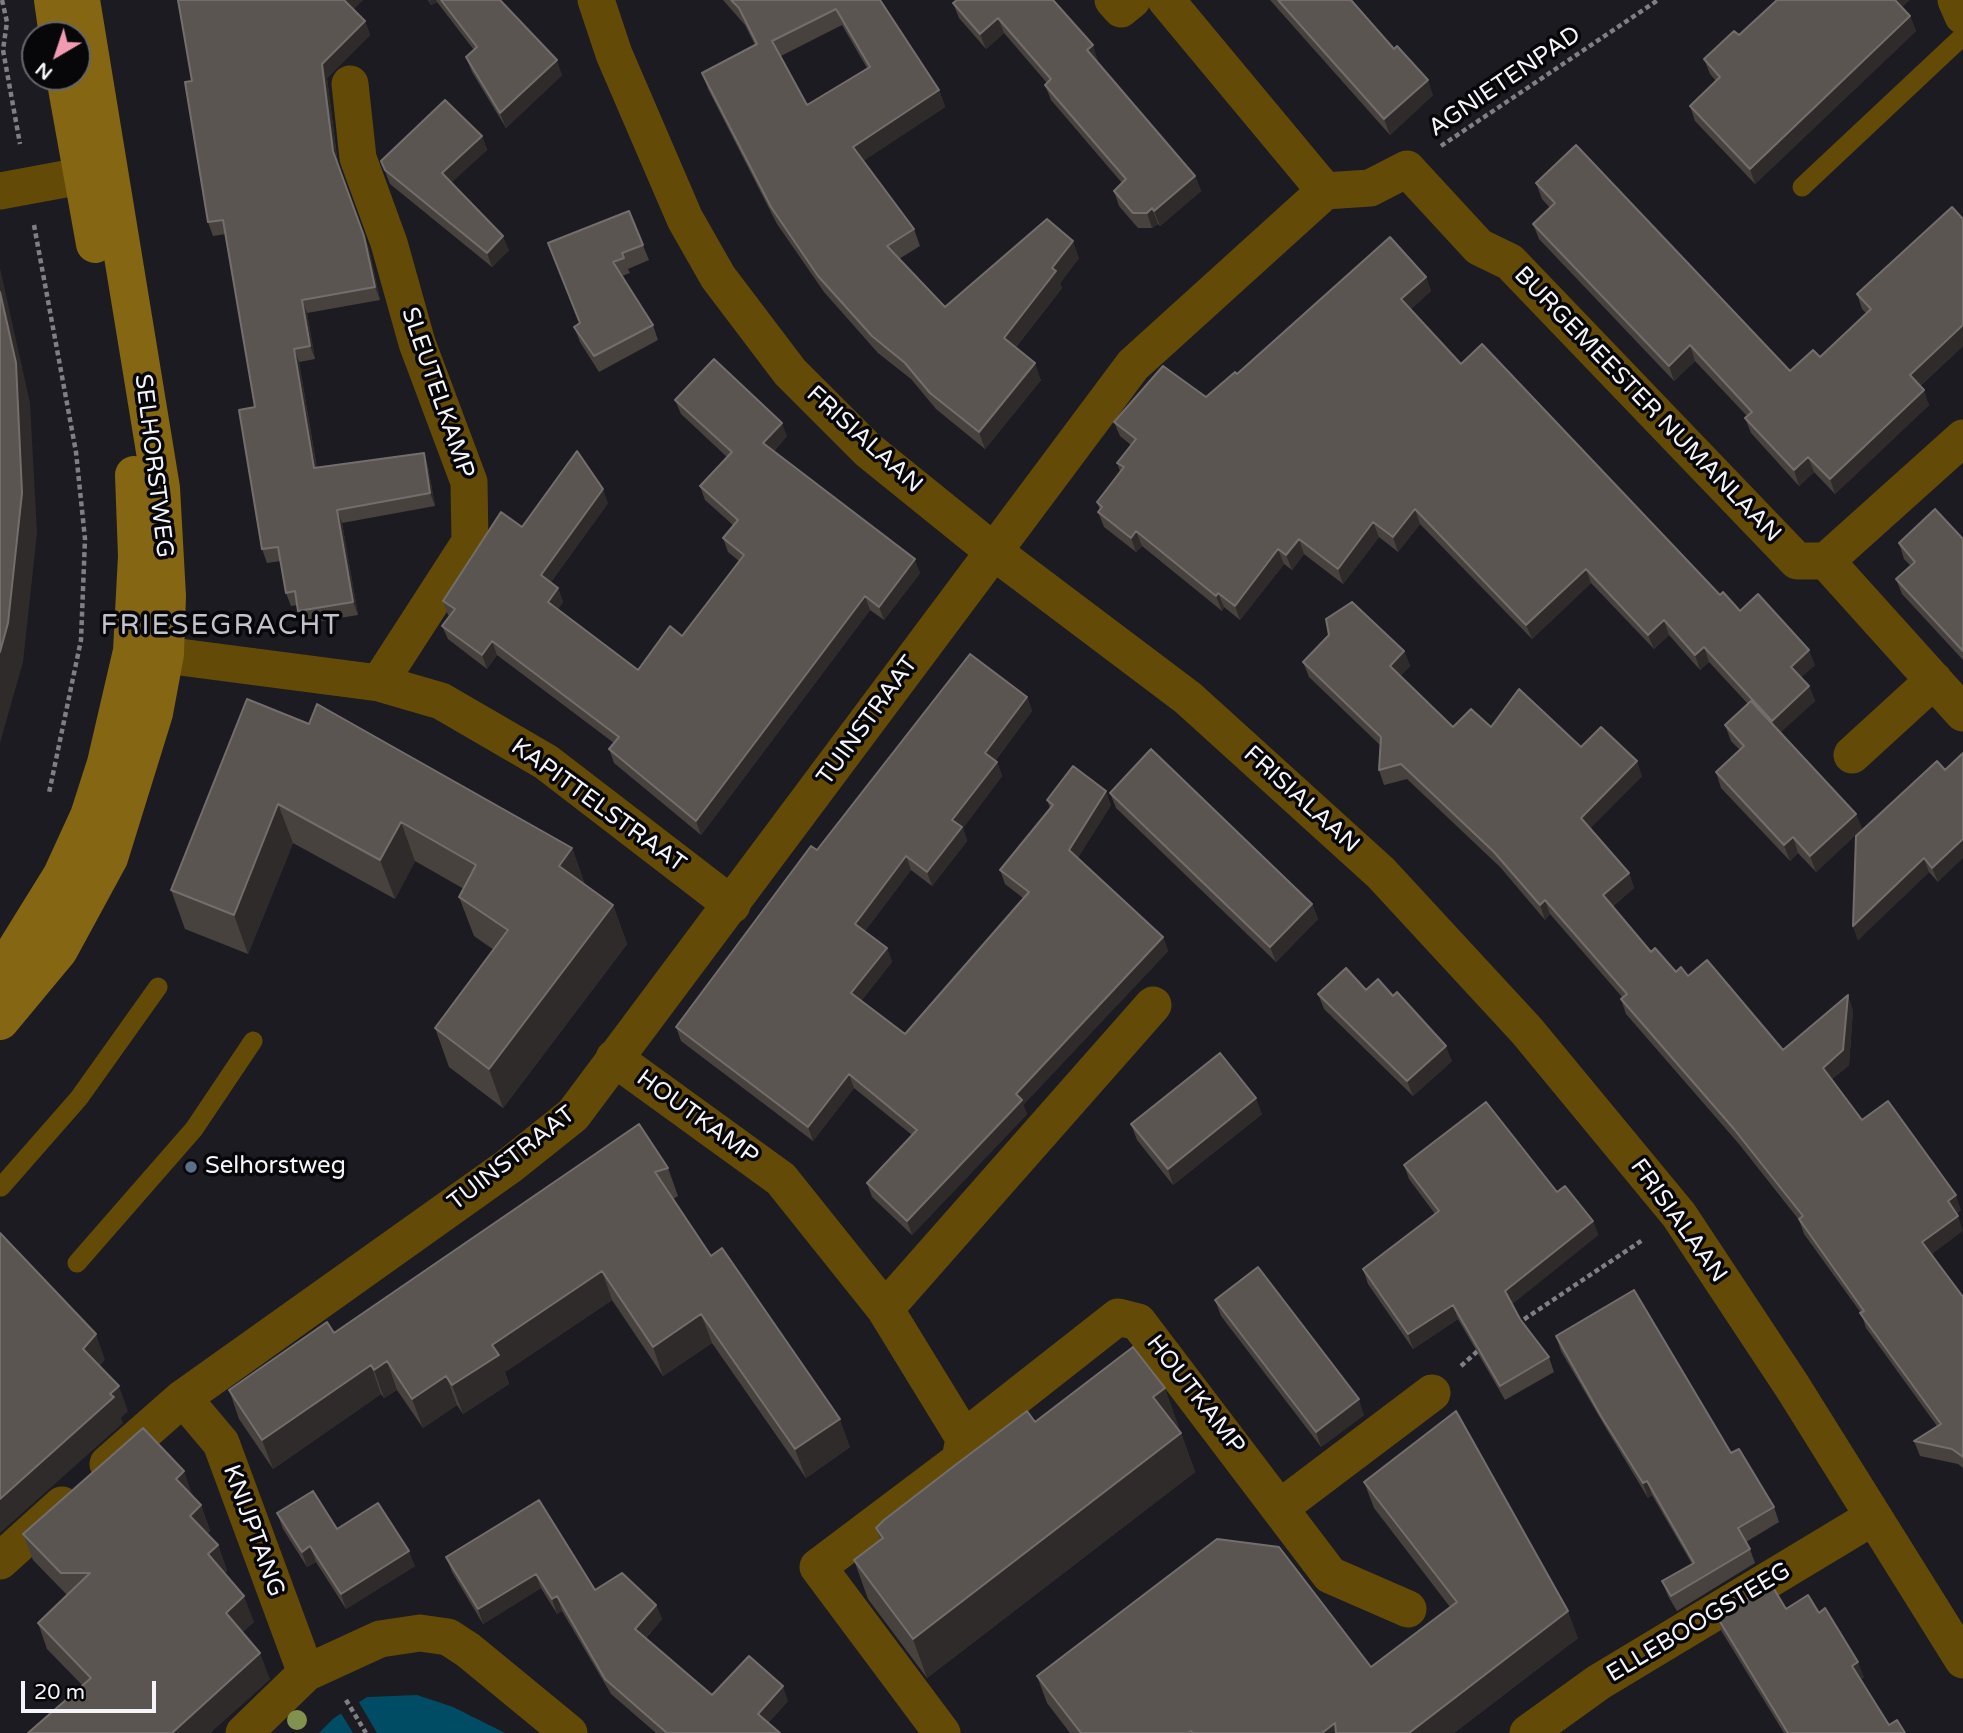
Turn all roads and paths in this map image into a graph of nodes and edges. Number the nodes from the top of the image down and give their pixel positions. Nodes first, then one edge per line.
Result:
1 (2, 0) edge
2 (53, 0) edge
3 (81, 0) edge
4 (596, 0) edge
5 (1114, 0) edge
6 (1132, 0) edge
7 (1166, 0) edge
8 (1658, 0) edge
9 (1956, 0) edge
10 (1963, 16) edge
11 (56, 21) edge
12 (1963, 36) edge
13 (350, 84) dead end
14 (69, 91) edge
15 (1407, 169) junction
16 (94, 174) junction
17 (1802, 187) dead end
18 (14, 188) edge
19 (1325, 191) junction
20 (1963, 438) edge
21 (993, 551) junction
22 (1826, 561) junction
23 (148, 652) junction
24 (1934, 680) junction
25 (379, 683) junction
26 (1963, 713) edge
27 (1852, 755) dead end
28 (48, 796) dead end
29 (732, 905) junction
30 (0, 975) edge
31 (158, 987) dead end
32 (1153, 1005) dead end
33 (0, 1021) edge
34 (253, 1041) dead end
35 (614, 1058) junction
36 (1, 1187) edge
37 (1679, 1215) junction
38 (77, 1263) dead end
39 (885, 1309) junction
40 (1510, 1329) edge
41 (1487, 1345) edge
42 (1432, 1393) joint
43 (183, 1398) junction
44 (964, 1438) junction
45 (1281, 1507) junction
46 (1873, 1517) junction
47 (0, 1560) edge
48 (1408, 1609) dead end
49 (1963, 1660) edge
50 (306, 1673) junction
51 (344, 1696) dead end
52 (244, 1733) edge
53 (366, 1733) edge
54 (569, 1733) edge
55 (942, 1733) edge
56 (1528, 1733) edge

1 - 18 path
2 - 11 street
3 - 16 street, SELHORSTWEG
4 - 21 street, FRISIALAAN
5 - 6 street
7 - 19 street
8 - 15 path, AGNIETENPAD
9 - 10 street
12 - 17 lane
13 - 25 street, SLEUTELKAMP
14 - 16 street, SELHORSTWEG
15 - 19 street
15 - 22 street, BURGEMEESTER NUMANLAAN
16 - 18 street
16 - 23 street, SELHORSTWEG
18 - 28 path
19 - 21 street
20 - 22 street
21 - 29 street, TUINSTRAAT
21 - 37 street, FRISIALAAN
22 - 24 street
23 - 25 street, KAPITTELSTRAAT
23 - 30 street, SELHORSTWEG
23 - 33 street, SELHORSTWEG
24 - 26 street
24 - 27 street
25 - 29 street, KAPITTELSTRAAT
29 - 35 street, TUINSTRAAT
31 - 36 lane
32 - 39 street
34 - 38 lane
35 - 39 street, HOUTKAMP
35 - 43 street, TUINSTRAAT
37 - 40 path
37 - 46 street, FRISIALAAN
39 - 44 street, HOUTKAMP
41 - 42 path
42 - 45 street
43 - 47 street, TUINSTRAAT
43 - 50 street, KNIJPTANG
44 - 45 street, HOUTKAMP
44 - 55 street, HOUTKAMP
45 - 48 street, HOUTKAMP
46 - 49 street, FRISIALAAN
46 - 56 street, ELLEBOOGSTEEG
50 - 52 street
50 - 54 street
51 - 53 path

